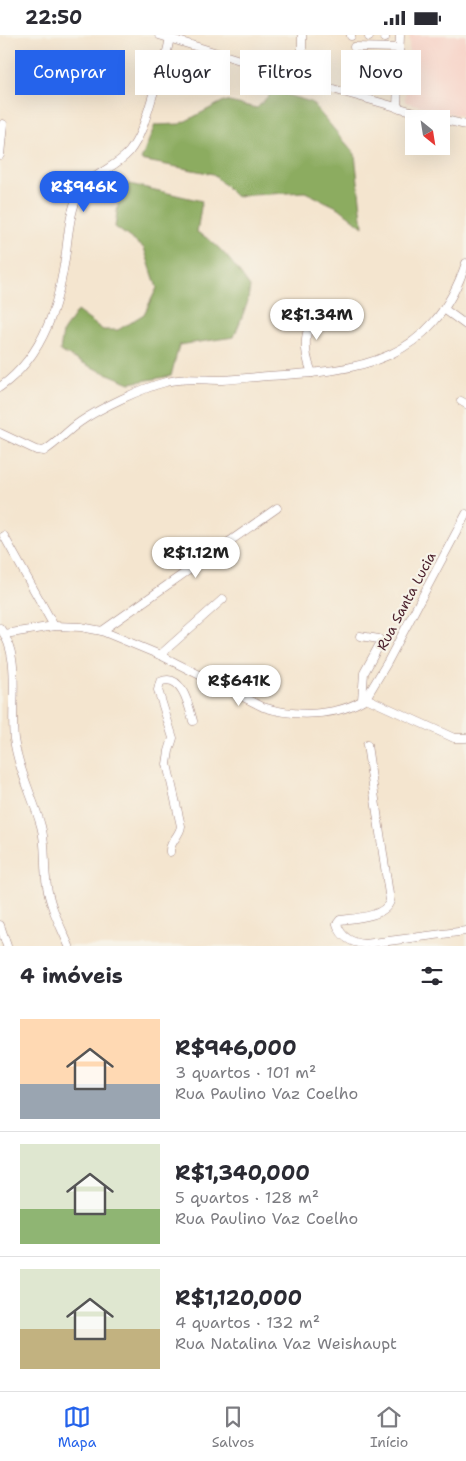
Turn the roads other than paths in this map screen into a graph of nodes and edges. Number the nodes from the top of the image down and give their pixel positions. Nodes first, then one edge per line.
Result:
1 (159, 35) edge
2 (302, 35) edge
3 (400, 35) edge
4 (170, 36) edge
5 (354, 47) dead end
6 (399, 48) junction
7 (302, 50) edge
8 (240, 59) edge
9 (331, 88) edge
10 (396, 107) junction
11 (407, 110) edge
12 (450, 121) edge
13 (3, 125) dead end
14 (466, 125) edge
15 (0, 155) edge
16 (466, 263) edge
17 (314, 309) dead end
18 (444, 309) junction
19 (466, 325) edge
20 (312, 373) junction
21 (0, 387) edge
22 (0, 433) edge
23 (277, 508) dead end
24 (466, 514) edge
25 (4, 536) dead end
26 (223, 599) dead end
27 (54, 626) junction
28 (2, 631) edge
29 (102, 631) junction
30 (360, 636) dead end
31 (160, 655) junction
32 (364, 699) junction
33 (193, 721) dead end
34 (466, 738) edge
35 (367, 745) dead end
36 (170, 852) dead end
37 (0, 925) edge
38 (466, 931) edge
39 (7, 946) edge
40 (69, 946) edge

1 - 4 street
2 - 7 street
3 - 6 street
4 - 8 street
4 - 21 street
5 - 6 street
6 - 10 street
9 - 10 street
10 - 11 street
12 - 14 street
13 - 15 street
16 - 18 street
17 - 20 street
18 - 19 street
18 - 20 street
20 - 22 street
23 - 29 street
24 - 32 street, Rua Santa Lucia
25 - 27 street
26 - 31 street
27 - 28 street
27 - 29 street
28 - 40 street
29 - 31 street
30 - 32 street
31 - 32 street
32 - 34 street
33 - 36 street
35 - 38 street
37 - 39 street

